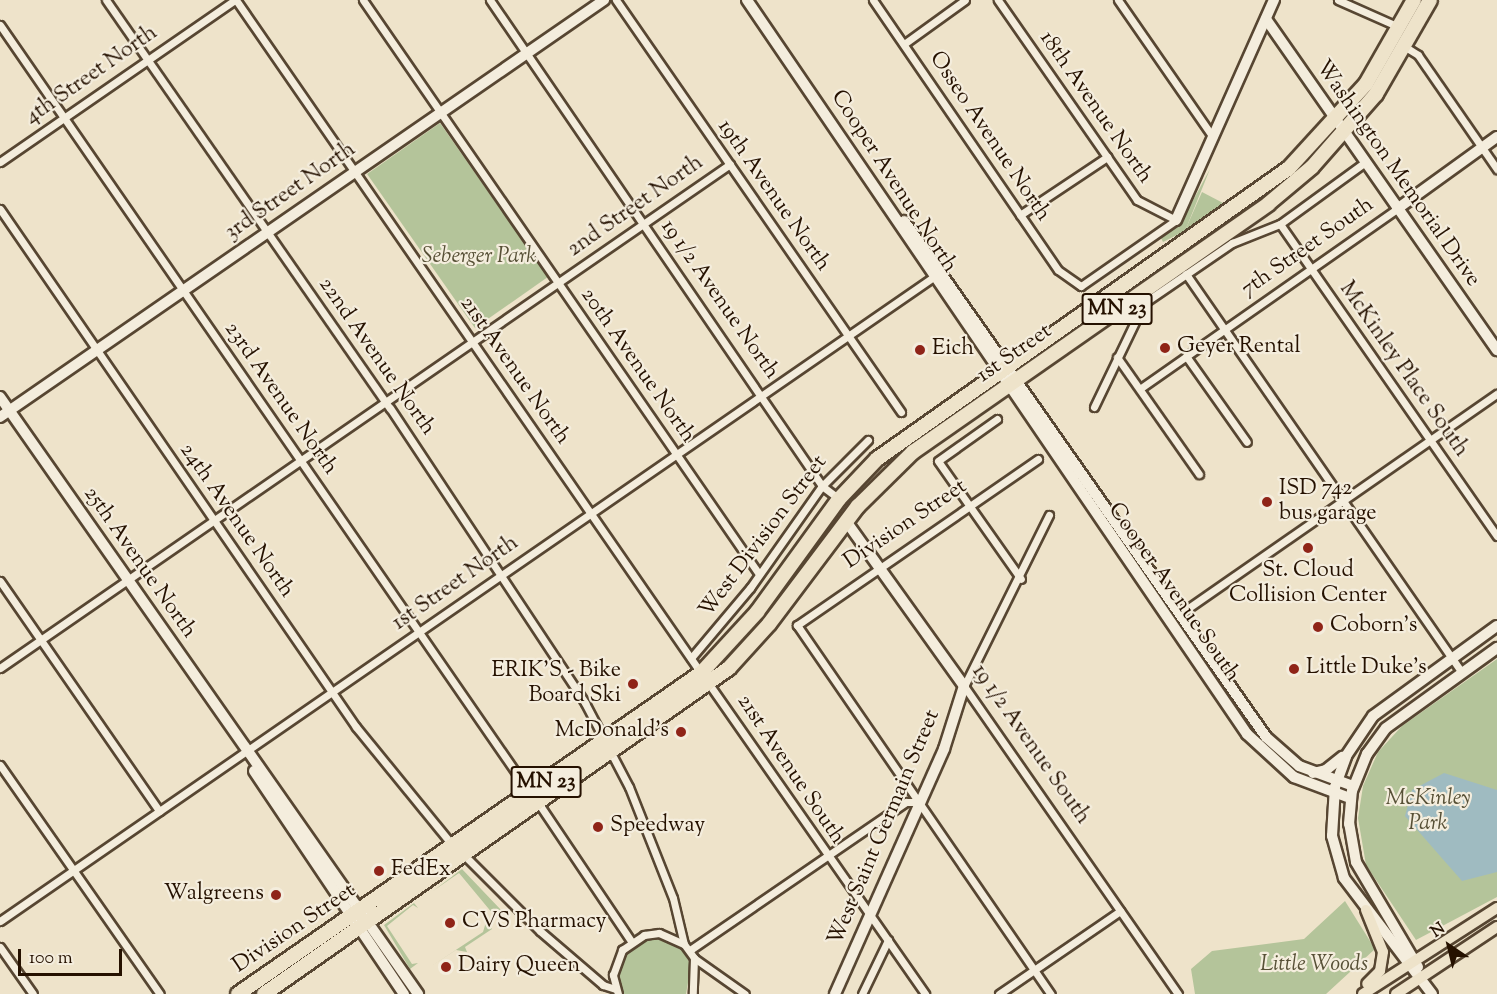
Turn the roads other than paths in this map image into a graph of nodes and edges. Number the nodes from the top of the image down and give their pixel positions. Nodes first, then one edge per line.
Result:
1 (106, 0) edge
2 (236, 0) edge
3 (363, 0) edge
4 (490, 0) edge
5 (604, 0) edge
6 (616, 0) edge
7 (747, 0) edge
8 (873, 0) edge
9 (965, 0) edge
10 (998, 0) edge
11 (1118, 0) edge
12 (1274, 0) edge
13 (1338, 0) edge
14 (1414, 0) edge
15 (1430, 0) edge
16 (1266, 19) junction
17 (0, 25) edge
18 (1400, 27) junction
19 (904, 44) junction
20 (1407, 48) junction
21 (527, 53) junction
22 (148, 59) junction
23 (441, 113) junction
24 (64, 118) junction
25 (1337, 120) junction
26 (1345, 134) junction
27 (1213, 137) junction
28 (1497, 137) edge
29 (1481, 148) junction
30 (1107, 157) junction
31 (0, 162) edge
32 (1364, 163) junction
33 (730, 165) junction
34 (1497, 169) edge
35 (355, 172) junction
36 (886, 200) junction
37 (0, 208) edge
38 (1397, 209) junction
39 (1020, 214) junction
40 (1176, 220) junction
41 (644, 224) junction
42 (1280, 224) junction
43 (267, 231) junction
44 (1311, 270) junction
45 (1186, 274) junction
46 (932, 278) junction
47 (558, 283) junction
48 (183, 290) junction
49 (1226, 329) junction
50 (848, 336) junction
51 (472, 342) junction
52 (1497, 350) edge
53 (95, 351) junction
54 (1186, 356) junction
55 (1117, 357) junction
56 (1003, 370) junction
57 (1011, 382) junction
58 (1141, 388) junction
59 (1497, 394) edge
60 (762, 395) junction
61 (0, 397) edge
62 (386, 402) junction
63 (1094, 407) dead end
64 (901, 412) dead end
65 (5, 414) edge
66 (997, 419) dead end
67 (868, 440) dead end
68 (1431, 441) junction
69 (1247, 442) dead end
70 (676, 454) junction
71 (1038, 459) dead end
72 (301, 461) junction
73 (1199, 474) dead end
74 (822, 486) junction
75 (838, 499) junction
76 (1344, 499) junction
77 (969, 506) junction
78 (590, 513) junction
79 (1049, 515) dead end
80 (214, 521) junction
81 (846, 521) junction
82 (1497, 536) edge
83 (882, 566) junction
84 (502, 574) junction
85 (759, 574) junction
86 (1020, 579) junction
87 (0, 581) edge
88 (127, 581) junction
89 (1180, 614) junction
90 (1497, 626) edge
91 (419, 632) junction
92 (41, 640) junction
93 (1497, 648) edge
94 (1452, 657) junction
95 (691, 658) junction
96 (0, 668) edge
97 (1462, 672) junction
98 (705, 679) junction
99 (964, 686) junction
100 (332, 692) junction
101 (606, 740) junction
102 (1349, 750) junction
103 (245, 752) junction
104 (613, 753) junction
105 (0, 765) edge
106 (1311, 773) junction
107 (1336, 782) junction
108 (1352, 792) junction
109 (1334, 794) junction
110 (534, 799) junction
111 (918, 802) junction
112 (159, 811) junction
113 (453, 846) junction
114 (465, 855) junction
115 (827, 856) junction
116 (73, 871) junction
117 (1497, 908) edge
118 (1120, 910) junction
119 (1366, 910) junction
120 (870, 915) junction
121 (361, 918) junction
122 (0, 921) edge
123 (1497, 927) edge
124 (631, 940) junction
125 (888, 940) junction
126 (0, 947) edge
127 (687, 947) junction
128 (694, 958) junction
129 (1410, 961) junction
130 (1035, 969) junction
131 (1425, 984) edge
132 (401, 989) edge
133 (616, 991) edge
134 (33, 994) edge
135 (160, 994) edge
136 (238, 994) edge
137 (264, 994) edge
138 (418, 994) edge
139 (693, 994) edge
140 (745, 994) edge
141 (835, 994) edge
142 (862, 994) edge
143 (926, 994) edge
144 (999, 994) edge
145 (1051, 994) edge
146 (1178, 994) edge
147 (1357, 994) edge
148 (1363, 994) edge
149 (1396, 994) edge

1 - 22 street, 22nd Avenue North
2 - 22 street, 4th Street North
2 - 35 street, 21st Avenue North
3 - 23 street, 20th Avenue North
4 - 21 street, 19 1/2 Avenue North
5 - 21 main road, 3rd Street North
6 - 33 street, 19th Avenue North
7 - 36 main road, Cooper Avenue North
8 - 19 street, Osseo Avenue North
9 - 19 street
10 - 30 street, 18th Avenue North
11 - 27 street
12 - 16 main road
13 - 18 street
14 - 18 highway, 1st Street / MN 23
15 - 20 highway, 1st Street / MN 23
16 - 25 main road, Washington Memorial Drive
16 - 27 main road
17 - 24 street, 23rd Avenue North
18 - 25 highway, 1st Street / MN 23
19 - 39 street, Osseo Avenue North
20 - 26 highway, 1st Street / MN 23
20 - 29 street
21 - 23 main road, 3rd Street North
21 - 41 street, 19 1/2 Avenue North
22 - 24 street, 4th Street North
22 - 43 street, 22nd Avenue North
23 - 35 main road, 3rd Street North
23 - 47 street, 20th Avenue North
24 - 31 street, 4th Street North
24 - 48 street, 23rd Avenue North
25 - 26 main road, Washington Memorial Drive
25 - 56 highway, 1st Street / MN 23
26 - 32 main road, Washington Memorial Drive
26 - 57 highway, 1st Street / MN 23
27 - 40 main road
28 - 29 main road, 7th Street South
29 - 34 street
29 - 38 main road, 7th Street South
30 - 39 street
30 - 40 street, 18th Avenue North
32 - 38 main road, Washington Memorial Drive
32 - 42 street
33 - 41 street, 2nd Street North
33 - 50 street, 19th Avenue North
35 - 43 main road, 3rd Street North
35 - 51 street, 21st Avenue North
36 - 46 main road, Cooper Avenue North
36 - 56 main road
37 - 53 street, 24th Avenue North
38 - 44 street, 7th Street South
38 - 52 main road, Washington Memorial Drive
39 - 40 street, Osseo Avenue North
41 - 47 street, 2nd Street North
41 - 60 street, 19 1/2 Avenue North
42 - 44 street, McKinley Place South
42 - 45 street
43 - 48 main road, 3rd Street North
43 - 62 street, 22nd Avenue North
44 - 49 street, 7th Street South
44 - 68 street, McKinley Place South
45 - 49 street
45 - 55 street
46 - 50 street, 1st Street North
46 - 56 main road, Cooper Avenue North
47 - 51 street, 2nd Street North
47 - 70 street, 20th Avenue North
48 - 53 main road, 3rd Street North
48 - 72 street, 23rd Avenue North
49 - 54 street, 7th Street South
49 - 76 street
50 - 60 street, 1st Street North
50 - 64 street, 19th Avenue North
51 - 62 street, 2nd Street North
51 - 78 street, 21st Avenue North
53 - 65 main road, 3rd Street North
53 - 80 street, 24th Avenue North
54 - 58 street, 7th Street South
54 - 69 street
55 - 58 street
55 - 63 street
56 - 57 main road, Cooper Avenue North
56 - 75 highway, 1st Street / MN 23
57 - 81 highway, 1st Street / MN 23
57 - 89 main road
57 - 109 main road, Cooper Avenue South
58 - 73 street
59 - 68 street
60 - 70 street, 1st Street North
60 - 74 street, 19 1/2 Avenue North
61 - 65 main road, 25th Avenue North
62 - 72 street, 2nd Street North
62 - 84 street, 22nd Avenue North
65 - 88 main road, 25th Avenue North
66 - 77 street
67 - 74 street, West Division Street
68 - 76 street
68 - 82 street, McKinley Place South
70 - 78 street, 1st Street North
70 - 85 street, 20th Avenue North
71 - 77 street, Division Street
72 - 80 street, 2nd Street North
72 - 91 street, 23rd Avenue North
74 - 75 street, 19 1/2 Avenue North
74 - 85 street, West Division Street
75 - 98 highway, 1st Street / MN 23
76 - 89 street
76 - 94 street
77 - 83 street, Division Street
77 - 86 street
78 - 84 street, 1st Street North
78 - 95 street, 21st Avenue North
79 - 86 street, West Saint Germain Street
80 - 88 street, 2nd Street North
80 - 100 street, 24th Avenue North
81 - 83 main road, 19 1/2 Avenue South
81 - 98 highway, 1st Street / MN 23
83 - 99 main road, 19 1/2 Avenue South
83 - 111 street, Division Street
84 - 91 street, 1st Street North
84 - 101 street, 22nd Avenue North
85 - 95 street, West Division Street
86 - 99 street, West Saint Germain Street
87 - 92 street
88 - 92 street, 2nd Street North
88 - 103 main road, 25th Avenue North
89 - 106 main road
90 - 94 main road
91 - 100 street, 1st Street North
91 - 110 street, 23rd Avenue North
92 - 96 street, 2nd Street North
92 - 112 street
93 - 97 main road
94 - 97 street
94 - 102 main road
95 - 98 street, 21st Avenue North
97 - 108 main road
98 - 101 highway, Division Street / MN 23
98 - 104 highway, Division Street / MN 23
98 - 115 street, 21st Avenue South
99 - 111 main road, West Saint Germain Street
99 - 118 street, 19 1/2 Avenue South
100 - 103 street, 1st Street North
100 - 113 street, 24th Avenue North
101 - 104 street, 22nd Avenue North
101 - 110 highway, Division Street / MN 23
102 - 106 main road
102 - 107 main road
103 - 112 street, 1st Street North
103 - 121 main road, 25th Avenue North
104 - 110 highway, Division Street / MN 23
104 - 127 street, 22nd Avenue North
105 - 116 street
106 - 107 main road
107 - 108 main road
107 - 109 main road
108 - 109 main road, Cooper Avenue South
108 - 129 main road
109 - 119 main road
110 - 113 highway, Division Street / MN 23
110 - 114 highway, Division Street / MN 23
110 - 124 street, 23rd Avenue North
111 - 115 street
111 - 120 main road, West Saint Germain Street
111 - 130 street
112 - 116 street, 1st Street North
113 - 121 highway, Division Street / MN 23
114 - 121 highway, Division Street / MN 23
114 - 133 street
115 - 120 street, 21st Avenue South
115 - 127 street
116 - 122 street, 1st Street North
116 - 135 street
117 - 129 main road
118 - 130 street
118 - 146 street, 19 1/2 Avenue South
119 - 129 main road
119 - 147 main road
120 - 125 street, 21st Avenue South
120 - 141 main road, West Saint Germain Street
121 - 132 main road, 25th Avenue North
121 - 136 highway, Division Street / MN 23
121 - 137 highway, Division Street / MN 23
121 - 138 main road, 25th Avenue North
123 - 131 main road
124 - 127 street
124 - 133 street
125 - 142 street, West Saint Germain Street
125 - 143 street, 21st Avenue South
126 - 134 street
127 - 128 street, 22nd Avenue North
128 - 139 street
128 - 140 street
129 - 131 main road
129 - 148 main road
130 - 144 street
130 - 145 street
131 - 149 main road

